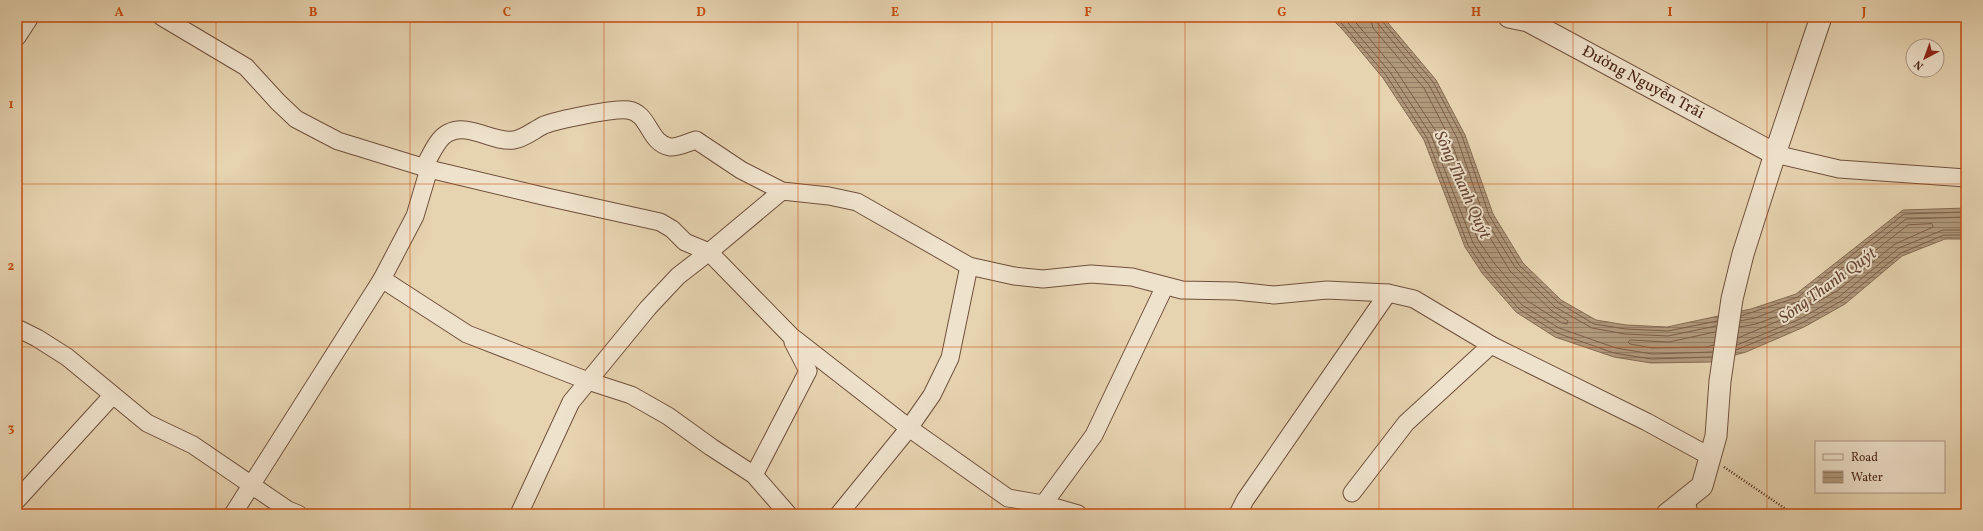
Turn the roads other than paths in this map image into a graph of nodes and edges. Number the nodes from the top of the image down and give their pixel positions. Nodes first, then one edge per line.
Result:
1 (30, 17) edge
2 (162, 17) edge
3 (1821, 17) edge
4 (1522, 18) edge
5 (17, 37) edge
6 (1775, 154) junction
7 (426, 168) junction
8 (1966, 178) edge
9 (782, 191) junction
10 (709, 252) junction
11 (969, 266) junction
12 (382, 279) junction
13 (1165, 286) junction
14 (1388, 293) junction
15 (17, 328) edge
16 (791, 336) junction
17 (1491, 345) junction
18 (588, 381) junction
19 (112, 396) junction
20 (909, 428) junction
21 (1709, 456) junction
22 (754, 475) junction
23 (251, 485) junction
24 (1352, 493) dead end
25 (17, 500) edge
26 (1688, 507) edge
27 (1040, 509) edge
28 (233, 514) edge
29 (298, 514) edge
30 (519, 514) edge
31 (788, 514) edge
32 (839, 514) edge
33 (1078, 514) edge
34 (1238, 514) edge
35 (1667, 514) edge

1 - 5 street
2 - 7 street
3 - 6 street
4 - 6 street, Đường Nguyễn Trãi
6 - 8 street
6 - 21 street
7 - 9 street
7 - 10 street
7 - 12 street
9 - 10 street
9 - 11 street
10 - 16 street
10 - 18 street
11 - 13 street
11 - 20 street
12 - 18 street
12 - 23 street
13 - 14 street
13 - 27 street
14 - 17 street
14 - 34 street
15 - 19 street
16 - 20 street
16 - 22 street
17 - 21 street
17 - 24 street
18 - 22 street
18 - 30 street
19 - 23 street
19 - 25 street
20 - 27 street
20 - 32 street
21 - 26 street
22 - 31 street
23 - 28 street
23 - 29 street
26 - 35 street
27 - 33 street

